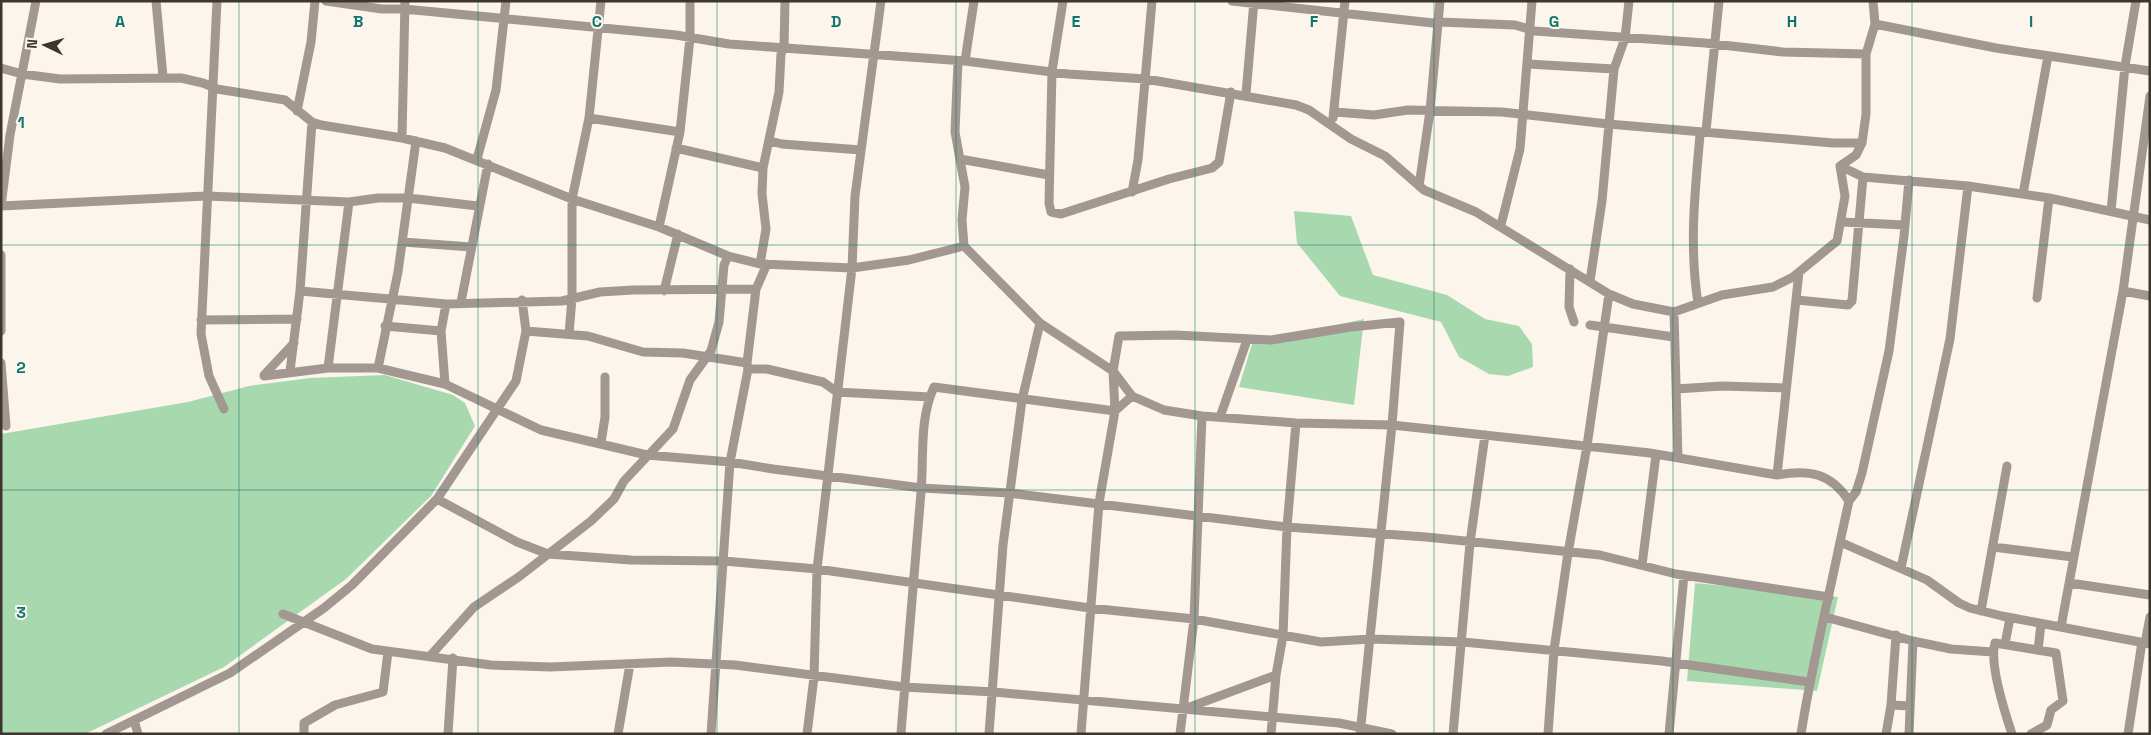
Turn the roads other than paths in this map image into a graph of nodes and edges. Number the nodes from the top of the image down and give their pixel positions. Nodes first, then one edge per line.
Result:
1 (36, 1) edge
2 (156, 1) edge
3 (217, 1) edge
4 (315, 1) edge
5 (326, 1) edge
6 (506, 1) edge
7 (601, 1) edge
8 (690, 1) edge
9 (786, 1) edge
10 (881, 1) edge
11 (974, 1) edge
12 (1063, 1) edge
13 (1152, 1) edge
14 (1232, 1) edge
15 (1345, 1) edge
16 (1440, 1) edge
17 (1532, 1) edge
18 (1629, 1) edge
19 (1719, 1) edge
20 (1873, 1) edge
21 (2136, 1) edge
22 (1254, 3) edge
23 (404, 5) edge
24 (1344, 12) junction
25 (505, 20) junction
26 (1439, 22) junction
27 (1875, 24) junction
28 (1528, 27) junction
29 (599, 30) junction
30 (690, 38) junction
31 (1624, 38) junction
32 (1716, 45) junction
33 (784, 47) junction
34 (1866, 54) junction
35 (873, 56) junction
36 (2048, 56) junction
37 (962, 61) junction
38 (1528, 64) junction
39 (2125, 66) junction
40 (1, 68) edge
41 (1614, 69) junction
42 (2150, 70) edge
43 (1052, 71) junction
44 (22, 74) junction
45 (163, 77) junction
46 (1146, 79) junction
47 (211, 88) junction
48 (1231, 92) junction
49 (1246, 94) junction
50 (2150, 96) edge
51 (297, 111) junction
52 (1430, 111) junction
53 (1335, 112) junction
54 (1522, 115) junction
55 (589, 118) junction
56 (312, 122) junction
57 (1608, 124) junction
58 (1331, 125) junction
59 (1706, 131) junction
60 (680, 132) junction
61 (402, 138) junction
62 (770, 140) junction
63 (416, 141) junction
64 (1862, 143) junction
65 (676, 148) junction
66 (861, 150) junction
67 (477, 159) junction
68 (960, 159) junction
69 (488, 164) junction
70 (1840, 166) junction
71 (763, 168) junction
72 (1050, 175) junction
73 (1863, 177) junction
74 (1909, 180) junction
75 (1419, 186) junction
76 (1968, 186) junction
77 (1132, 192) junction
78 (2023, 194) junction
79 (206, 196) junction
80 (408, 198) junction
81 (2049, 198) junction
82 (572, 199) junction
83 (308, 200) junction
84 (349, 202) junction
85 (1, 206) edge
86 (478, 206) junction
87 (2111, 211) junction
88 (2134, 216) junction
89 (2150, 220) edge
90 (1842, 222) junction
91 (1860, 223) junction
92 (1501, 225) junction
93 (1905, 225) junction
94 (659, 227) junction
95 (678, 234) junction
96 (403, 242) junction
97 (964, 246) junction
98 (471, 247) junction
99 (1, 256) edge
100 (728, 256) junction
101 (763, 264) junction
102 (852, 268) junction
103 (1570, 269) junction
104 (2, 270) edge
105 (1800, 272) junction
106 (1590, 281) junction
107 (756, 289) junction
108 (664, 290) junction
109 (723, 290) junction
110 (300, 291) junction
111 (2123, 291) junction
112 (335, 294) junction
113 (1609, 294) junction
114 (2150, 296) edge
115 (572, 298) junction
116 (2037, 298) dead end
117 (522, 300) junction
118 (1797, 300) junction
119 (392, 301) junction
120 (461, 302) junction
121 (1698, 302) junction
122 (446, 304) junction
123 (1674, 312) junction
124 (297, 319) junction
125 (201, 320) junction
126 (1574, 322) dead end
127 (1040, 323) junction
128 (1590, 324) dead end
129 (385, 326) junction
130 (1603, 326) junction
131 (1, 331) edge
132 (440, 331) junction
133 (526, 331) junction
134 (568, 334) junction
135 (1674, 337) junction
136 (1247, 340) junction
137 (294, 343) junction
138 (707, 358) junction
139 (1, 363) edge
140 (748, 366) junction
141 (328, 368) junction
142 (378, 368) junction
143 (290, 371) junction
144 (1113, 371) junction
145 (605, 377) dead end
146 (445, 384) junction
147 (1786, 388) junction
148 (1676, 389) junction
149 (837, 392) junction
150 (1132, 396) junction
151 (930, 397) junction
152 (1022, 400) junction
153 (224, 409) dead end
154 (497, 410) junction
155 (1115, 411) junction
156 (1202, 416) junction
157 (1220, 417) junction
158 (1296, 423) junction
159 (1392, 425) junction
160 (6, 426) dead end
161 (1485, 435) junction
162 (601, 443) junction
163 (1587, 446) junction
164 (647, 455) junction
165 (1656, 455) junction
166 (1678, 458) junction
167 (730, 462) junction
168 (2007, 466) dead end
169 (828, 474) junction
170 (1777, 475) junction
171 (922, 488) junction
172 (1009, 493) junction
173 (437, 499) junction
174 (1849, 502) junction
175 (1099, 503) junction
176 (1198, 515) junction
177 (1287, 527) junction
178 (1380, 534) junction
179 (1840, 542) junction
180 (1470, 543) junction
181 (1993, 547) junction
182 (1568, 553) junction
183 (548, 554) junction
184 (2073, 558) junction
185 (724, 560) junction
186 (1642, 564) junction
187 (1901, 568) junction
188 (817, 569) junction
189 (1684, 576) junction
190 (914, 582) junction
191 (2070, 582) junction
192 (998, 594) junction
193 (2150, 595) edge
194 (1829, 597) junction
195 (1090, 608) junction
196 (1981, 611) junction
197 (282, 614) dead end
198 (1826, 617) junction
199 (2150, 617) edge
200 (2010, 618) junction
201 (1194, 619) junction
202 (302, 622) junction
203 (2041, 624) junction
204 (2061, 627) junction
205 (1896, 634) junction
206 (1283, 636) junction
207 (1371, 640) junction
208 (1913, 641) junction
209 (1463, 642) junction
210 (2145, 643) edge
211 (2005, 644) junction
212 (1554, 650) junction
213 (2038, 650) junction
214 (388, 652) junction
215 (1993, 652) junction
216 (430, 656) junction
217 (453, 658) junction
218 (1677, 663) junction
219 (630, 664) junction
220 (716, 664) junction
221 (1276, 675) junction
222 (814, 677) junction
223 (1809, 682) junction
224 (904, 687) junction
225 (994, 692) junction
226 (1084, 699) junction
227 (1891, 705) junction
228 (1910, 706) junction
229 (1184, 709) junction
230 (1272, 718) junction
231 (134, 720) junction
232 (1360, 731) edge
233 (106, 734) edge
234 (138, 734) edge
235 (304, 734) edge
236 (448, 734) edge
237 (618, 734) edge
238 (711, 734) edge
239 (807, 734) edge
240 (901, 734) edge
241 (989, 734) edge
242 (1081, 734) edge
243 (1180, 734) edge
244 (1271, 734) edge
245 (1392, 734) edge
246 (1453, 734) edge
247 (1548, 734) edge
248 (1669, 734) edge
249 (1801, 734) edge
250 (1886, 734) edge
251 (1909, 734) edge
252 (2012, 734) edge
253 (2031, 734) edge
254 (2128, 734) edge

1 - 44 street
2 - 45 street
3 - 47 street
4 - 51 street
5 - 23 street
6 - 25 street
7 - 29 street
8 - 30 street
9 - 33 street
10 - 35 street
11 - 37 street
12 - 43 street
13 - 46 street
14 - 22 street
15 - 24 street
16 - 26 street
17 - 28 street
18 - 31 street
19 - 32 street
20 - 27 street
21 - 39 street
22 - 24 street
22 - 49 street
23 - 25 street
23 - 61 street
24 - 26 street
24 - 53 street
25 - 29 street
25 - 67 street
26 - 28 street
26 - 52 street
27 - 34 street
27 - 36 street
28 - 31 street
28 - 38 street
29 - 30 street
29 - 55 street
30 - 33 street
30 - 60 street
31 - 32 street
31 - 41 street
32 - 34 street
32 - 59 street
33 - 35 street
33 - 62 street
34 - 64 street
35 - 37 street
35 - 66 street
36 - 39 street
36 - 78 street
37 - 43 street
37 - 68 street
38 - 41 street
38 - 54 street
39 - 42 street
39 - 87 street
40 - 44 street
41 - 57 street
43 - 46 street
43 - 72 street
44 - 45 street
44 - 85 street
45 - 47 street
46 - 48 street
46 - 77 street
47 - 51 street
47 - 79 street
48 - 49 street
48 - 77 street
49 - 58 street
50 - 88 street
51 - 56 street
52 - 53 street
52 - 54 street
52 - 75 street
53 - 58 street
54 - 57 street
54 - 92 street
55 - 60 street
55 - 82 street
56 - 61 street
56 - 83 street
57 - 59 street
57 - 106 street
58 - 75 street
59 - 64 street
59 - 121 street
60 - 65 street
61 - 63 street
62 - 66 street
62 - 71 street
63 - 67 street
63 - 80 street
64 - 70 street
65 - 71 street
65 - 94 street
66 - 102 street
67 - 69 street
68 - 72 street
68 - 97 street
69 - 82 street
69 - 86 street
70 - 73 street
70 - 90 street
71 - 101 street
72 - 77 street
73 - 74 street
73 - 91 street
74 - 76 street
74 - 93 street
75 - 92 street
76 - 78 street
76 - 187 street
78 - 81 street
79 - 83 street
79 - 85 street
79 - 125 street
80 - 84 street
80 - 86 street
80 - 96 street
81 - 87 street
81 - 116 street
82 - 94 street
82 - 115 street
83 - 84 street
83 - 110 street
84 - 112 street
86 - 98 street
87 - 88 street
88 - 89 street
88 - 111 street
90 - 91 street
90 - 105 street
91 - 93 street
91 - 118 street
92 - 103 street
93 - 174 street
94 - 95 street
95 - 100 street
95 - 108 street
96 - 98 street
96 - 119 street
97 - 102 street
97 - 127 street
98 - 120 street
99 - 104 street
100 - 101 street
100 - 109 street
101 - 102 street
101 - 107 street
102 - 149 street
103 - 106 street
103 - 126 street
104 - 131 street
105 - 118 street
105 - 121 street
106 - 113 street
107 - 109 street
107 - 140 street
108 - 109 street
108 - 115 street
109 - 138 street
110 - 112 street
110 - 124 street
111 - 114 street
111 - 184 street
112 - 119 street
112 - 141 street
113 - 123 street
113 - 130 street
115 - 117 street
115 - 134 street
117 - 120 street
117 - 133 street
118 - 147 street
119 - 122 street
119 - 129 street
120 - 122 street
121 - 123 street
122 - 132 street
123 - 135 street
124 - 125 street
124 - 137 street
125 - 153 street
127 - 144 street
127 - 152 street
128 - 130 street
129 - 132 street
129 - 142 street
130 - 135 street
130 - 163 street
132 - 146 street
133 - 134 street
133 - 154 street
134 - 138 street
135 - 148 street
136 - 144 street
136 - 157 street
136 - 159 street
137 - 143 street
137 - 143 street
138 - 140 street
138 - 164 street
139 - 160 street
140 - 149 street
140 - 167 street
141 - 142 street
141 - 143 street
142 - 146 street
144 - 150 street
144 - 155 street
145 - 162 street
146 - 154 street
147 - 148 street
147 - 170 street
148 - 166 street
149 - 151 street
149 - 169 street
150 - 155 street
150 - 156 street
151 - 152 street
151 - 171 street
152 - 155 street
152 - 172 street
154 - 162 street
154 - 173 street
155 - 175 street
156 - 157 street
156 - 176 street
157 - 158 street
158 - 159 street
158 - 177 street
159 - 161 street
159 - 178 street
161 - 163 street
161 - 180 street
162 - 164 street
163 - 165 street
163 - 182 street
164 - 167 street
164 - 183 street
165 - 166 street
165 - 186 street
166 - 170 street
167 - 169 street
167 - 185 street
168 - 181 street
169 - 171 street
169 - 188 street
170 - 174 street
171 - 172 street
171 - 190 street
172 - 175 street
172 - 192 street
173 - 183 street
173 - 202 street
174 - 179 street
175 - 176 street
175 - 195 street
176 - 177 street
176 - 201 street
177 - 178 street
177 - 206 street
178 - 180 street
178 - 207 street
179 - 187 street
179 - 194 street
180 - 182 street
180 - 209 street
181 - 184 street
181 - 196 street
182 - 186 street
182 - 212 street
183 - 185 street
183 - 216 street
184 - 191 street
185 - 188 street
185 - 220 street
186 - 189 street
187 - 196 street
188 - 190 street
188 - 222 street
189 - 194 street
189 - 218 street
190 - 192 street
190 - 224 street
191 - 193 street
191 - 204 street
192 - 195 street
192 - 225 street
194 - 198 street
195 - 201 street
195 - 226 street
196 - 200 street
197 - 202 street
198 - 205 street
198 - 223 street
199 - 210 street
200 - 203 street
200 - 211 street
201 - 206 street
201 - 229 street
202 - 214 street
202 - 231 street
203 - 204 street
203 - 213 street
204 - 210 street
205 - 208 street
205 - 227 street
206 - 207 street
206 - 221 street
207 - 209 street
207 - 232 street
208 - 215 street
208 - 228 street
209 - 212 street
209 - 246 street
210 - 254 street
211 - 213 street
211 - 215 street
212 - 218 street
212 - 247 street
213 - 253 street
214 - 216 street
214 - 235 street
215 - 252 street
216 - 217 street
217 - 219 street
217 - 236 street
218 - 223 street
218 - 248 street
219 - 220 street
219 - 237 street
220 - 222 street
220 - 238 street
221 - 229 street
221 - 230 street
222 - 224 street
222 - 239 street
223 - 249 street
224 - 225 street
224 - 240 street
225 - 226 street
225 - 241 street
226 - 229 street
226 - 242 street
227 - 228 street
227 - 250 street
228 - 251 street
229 - 230 street
229 - 243 street
230 - 232 street
230 - 244 street
231 - 233 street
231 - 234 street
232 - 245 street

